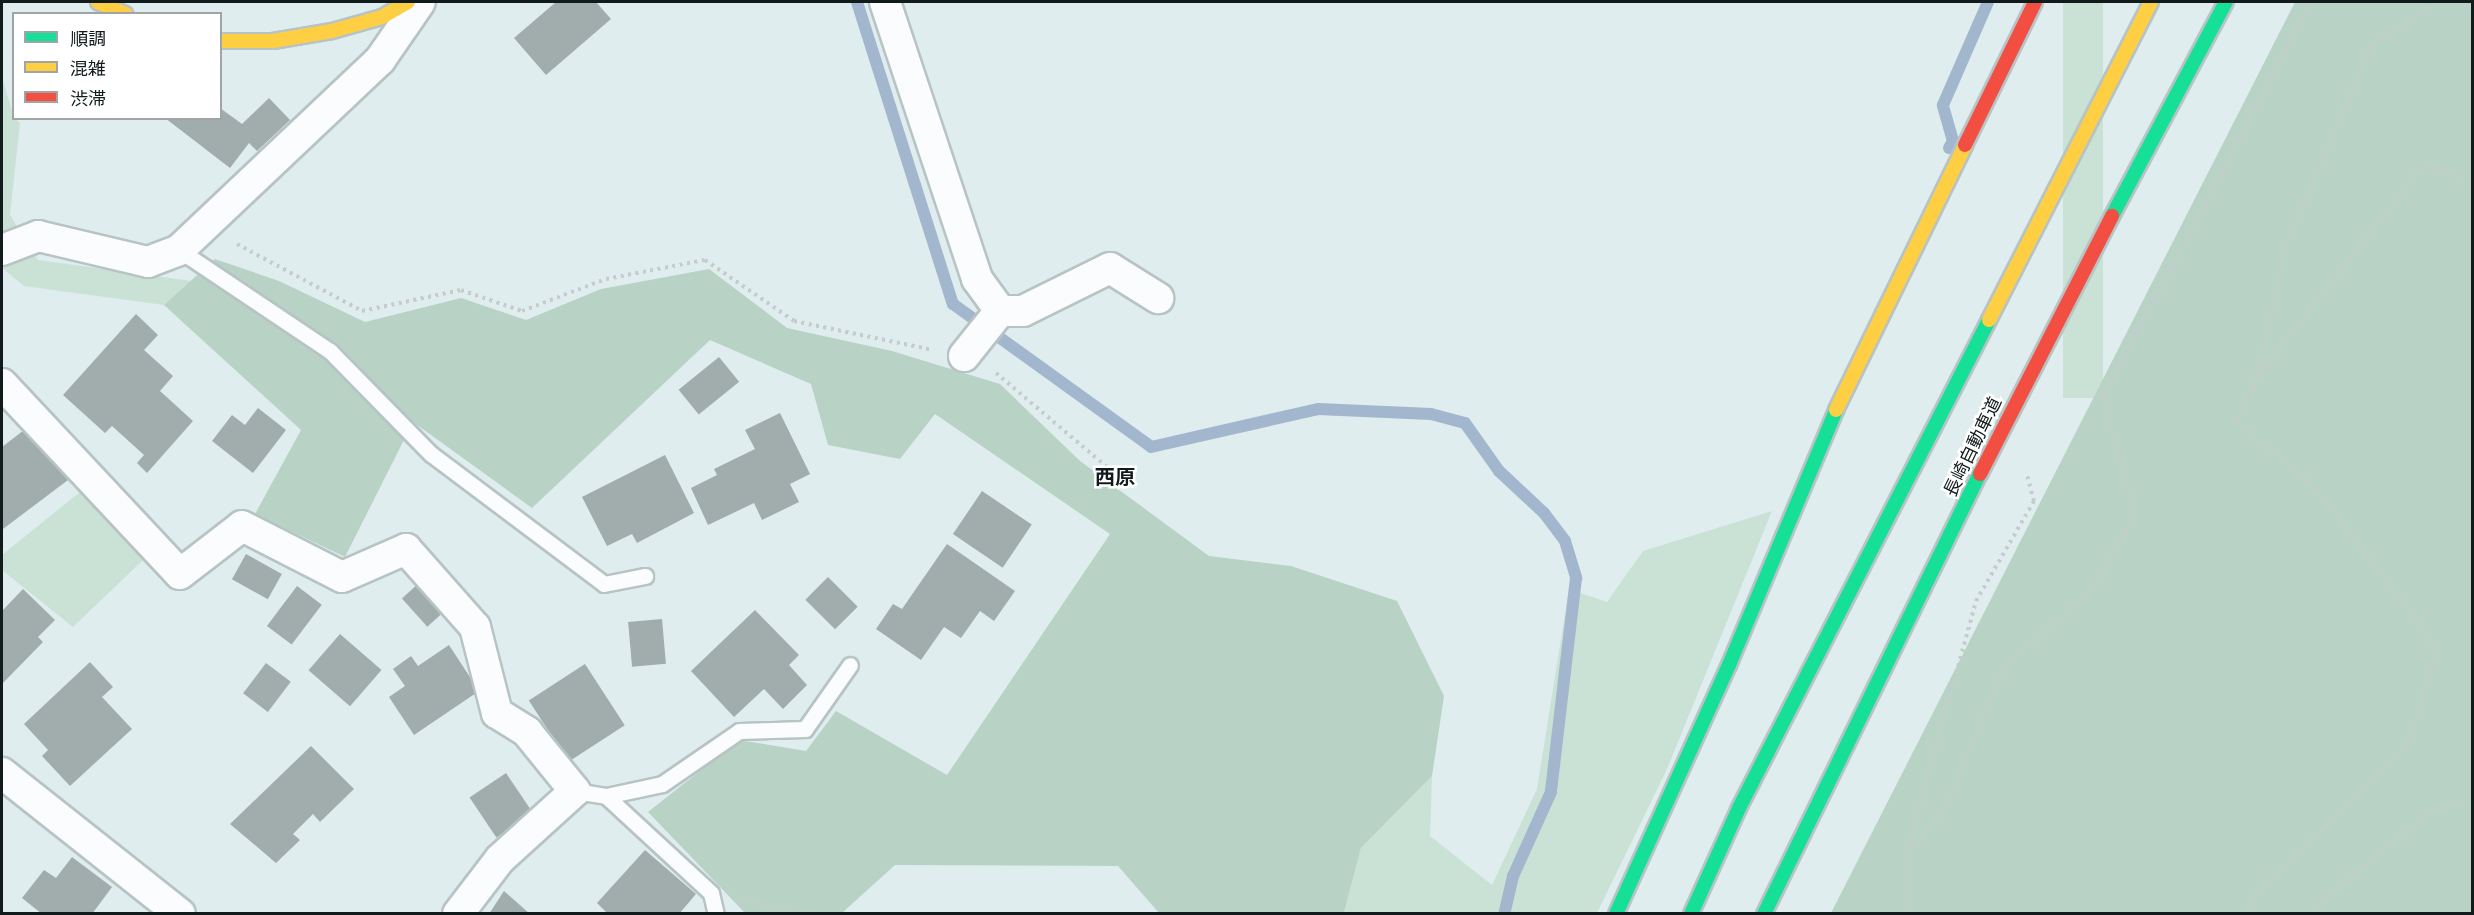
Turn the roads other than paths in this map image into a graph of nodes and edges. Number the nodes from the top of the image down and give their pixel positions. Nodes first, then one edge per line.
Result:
1 (98, 2) edge
2 (408, 2) edge
3 (420, 2) edge
4 (885, 2) edge
5 (2035, 2) edge
6 (2150, 2) edge
7 (2226, 2) edge
8 (120, 12) edge
9 (222, 41) edge
10 (2, 250) edge
11 (179, 250) junction
12 (1158, 298) dead end
13 (1000, 311) junction
14 (970, 348) road end
15 (2, 384) edge
16 (645, 576) dead end
17 (850, 665) dead end
18 (2, 773) edge
19 (575, 791) junction
20 (606, 796) junction
21 (468, 910) edge
22 (180, 914) edge
23 (716, 914) edge
24 (1616, 914) edge
25 (1691, 914) edge
26 (1764, 914) edge

1 - 8 main road
2 - 9 main road
3 - 11 street
4 - 13 street
5 - 24 main road
6 - 25 main road
7 - 26 main road, 長崎自動車道
10 - 11 street
11 - 16 lane
12 - 13 street
13 - 14 street
15 - 19 street
17 - 20 lane
18 - 22 street
19 - 20 lane
19 - 21 street
20 - 23 lane

